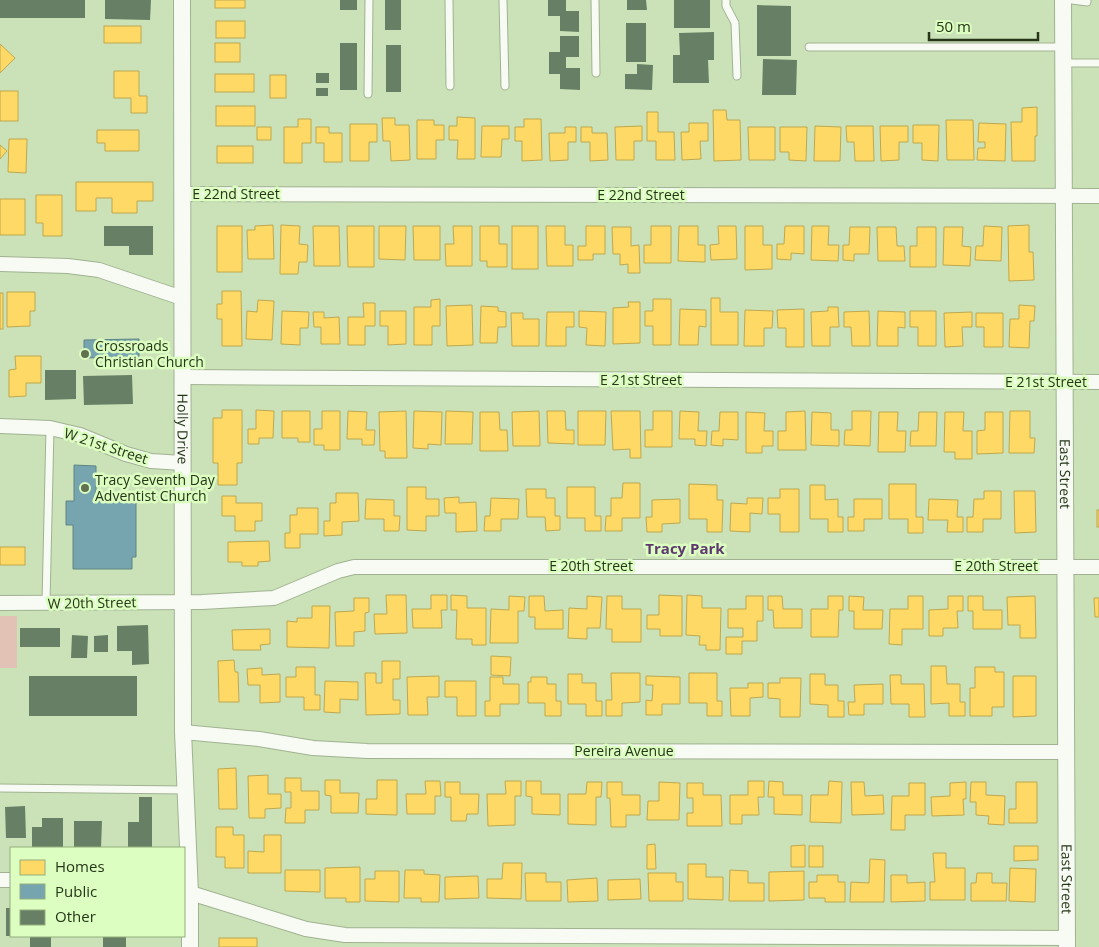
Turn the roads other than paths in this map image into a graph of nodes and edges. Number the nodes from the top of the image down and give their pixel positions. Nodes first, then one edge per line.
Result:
1 (182, 0) edge
2 (369, 0) edge
3 (449, 0) edge
4 (503, 0) edge
5 (595, 0) edge
6 (726, 0) edge
7 (1063, 0) edge
8 (1072, 0) edge
9 (1087, 0) edge
10 (809, 47) dead end
11 (1063, 55) junction
12 (1099, 63) edge
13 (596, 73) dead end
14 (737, 76) dead end
15 (450, 86) dead end
16 (505, 86) dead end
17 (368, 94) dead end
18 (182, 194) junction
19 (1064, 196) junction
20 (1099, 196) edge
21 (0, 264) edge
22 (182, 298) junction
23 (183, 378) junction
24 (1065, 382) junction
25 (1099, 382) edge
26 (0, 426) edge
27 (50, 428) junction
28 (183, 463) junction
29 (1066, 566) junction
30 (1099, 567) edge
31 (183, 602) junction
32 (0, 603) edge
33 (46, 604) junction
34 (183, 732) junction
35 (1067, 752) junction
36 (0, 788) edge
37 (186, 790) junction
38 (187, 892) edge
39 (705, 941) edge
40 (1067, 942) edge
41 (190, 947) edge

1 - 18 street, Holly Drive
2 - 17 lane
3 - 15 lane
4 - 16 lane
5 - 13 lane
6 - 14 lane
7 - 11 street, East Street
8 - 9 lane
10 - 11 lane
11 - 12 lane
11 - 19 street, East Street
18 - 19 street, E 22nd Street
18 - 22 street, Holly Drive
19 - 20 street, E 22nd Street
19 - 24 street, East Street
21 - 22 street
22 - 23 street, Holly Drive
23 - 24 street, E 21st Street
23 - 28 street, Holly Drive
24 - 25 street, E 21st Street
24 - 29 street, East Street
26 - 27 street, W 21st Street
27 - 28 street, W 21st Street
27 - 33 lane
28 - 31 street, Holly Drive
29 - 30 street, E 20th Street
29 - 31 street, E 20th Street
29 - 35 street, East Street
31 - 33 street, W 20th Street
31 - 34 street, Holly Drive
32 - 33 street, W 20th Street
34 - 35 street, Pereira Avenue
34 - 37 street, Holly Drive
35 - 40 street, East Street
36 - 37 lane
37 - 38 street, Holly Drive
38 - 39 street
38 - 41 street, Holly Drive
39 - 40 street

